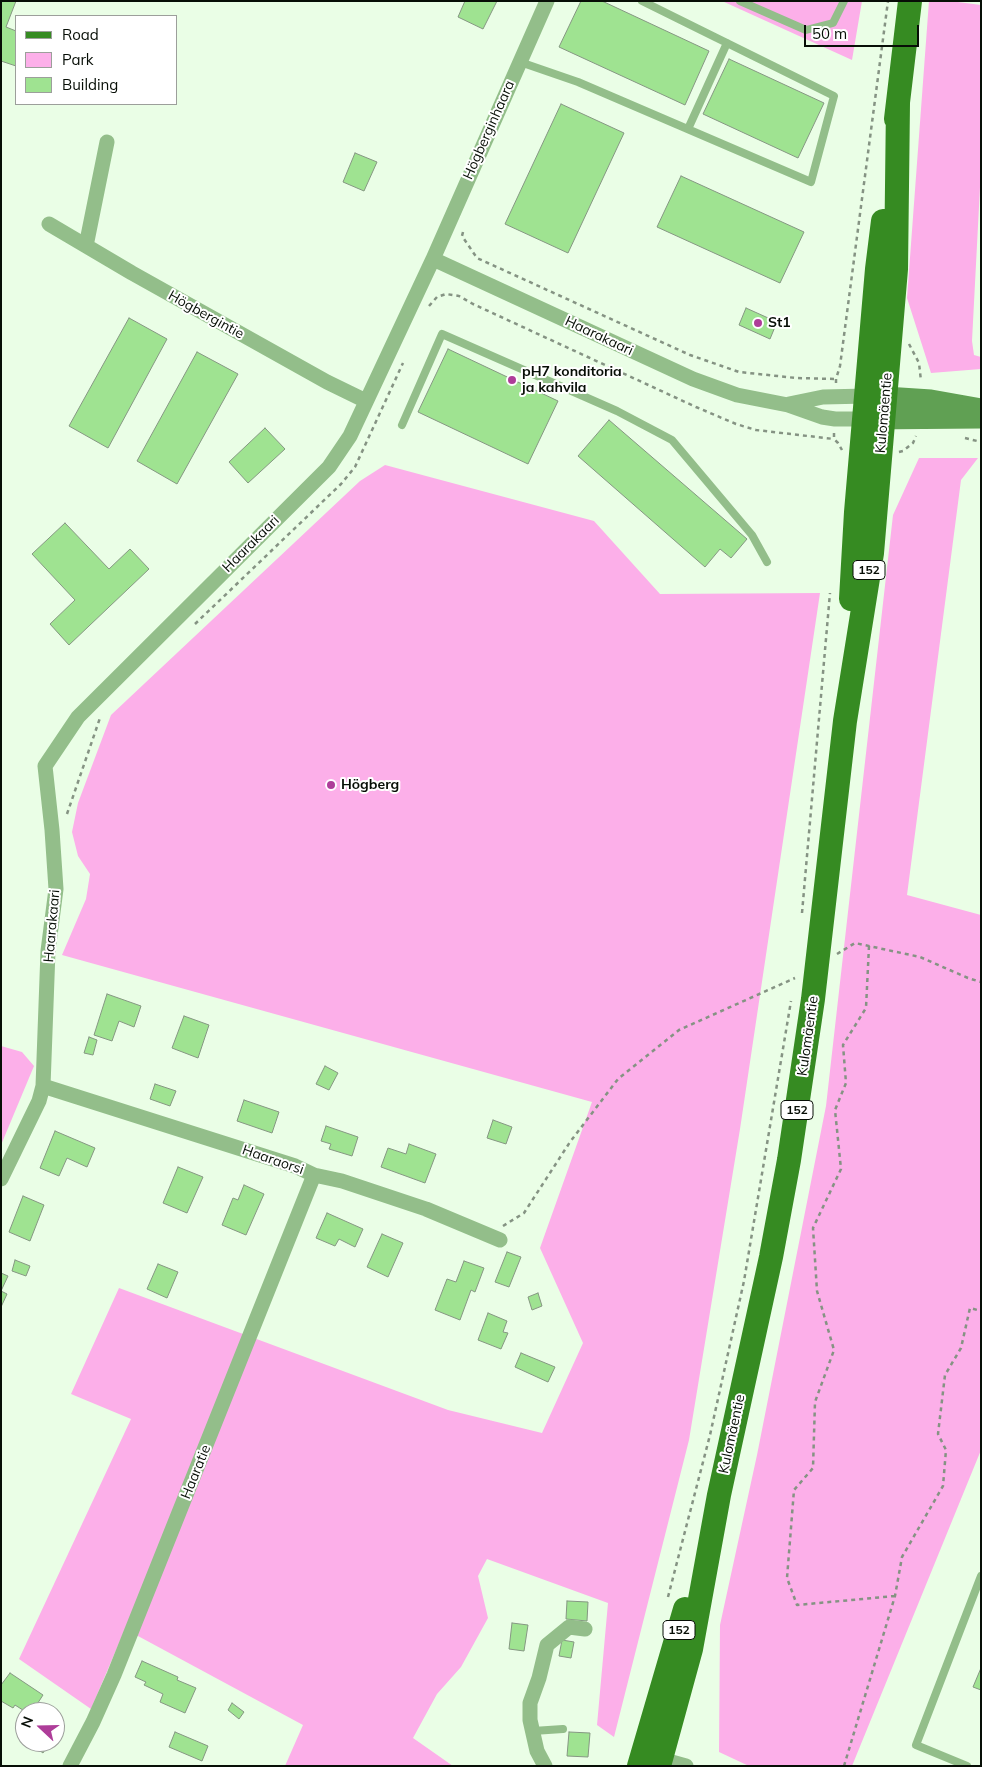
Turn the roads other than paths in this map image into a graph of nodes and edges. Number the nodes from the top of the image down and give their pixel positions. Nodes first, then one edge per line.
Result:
1 (547, 1) edge
2 (642, 1) edge
3 (740, 1) edge
4 (844, 1) edge
5 (910, 1) edge
6 (727, 43) junction
7 (520, 62) junction
8 (688, 130) junction
9 (107, 142) dead end
10 (49, 224) dead end
11 (86, 246) junction
12 (433, 259) junction
13 (366, 401) junction
14 (788, 405) junction
15 (875, 407) junction
16 (981, 409) edge
17 (981, 418) edge
18 (402, 425) dead end
19 (767, 562) dead end
20 (43, 1086) junction
21 (314, 1175) junction
22 (1, 1179) edge
23 (494, 1238) road end
24 (981, 1576) edge
25 (585, 1628) dead end
26 (563, 1729) dead end
27 (533, 1730) junction
28 (648, 1764) edge
29 (70, 1766) edge
30 (545, 1766) edge
31 (686, 1766) edge
32 (967, 1766) edge

1 - 7 street, Högberginhaara
2 - 6 lane
3 - 4 lane
5 - 15 main road, Kulomäentie / 152
6 - 8 lane
6 - 8 lane
7 - 8 lane
7 - 12 street, Högberginhaara
9 - 11 street
10 - 11 street, Högbergintie
11 - 13 street, Högbergintie
12 - 13 street, Haarakaari
12 - 14 street, Haarakaari
13 - 20 street, Haarakaari
14 - 15 street, Haarakaari
14 - 15 street, Haarakaari
15 - 16 street
15 - 17 street
15 - 28 main road, Kulomäentie / 152
18 - 19 lane
20 - 21 street, Haaraorsi
20 - 22 street, Haarakaari
21 - 23 street, Haaraorsi
21 - 29 street, Haaratie
24 - 32 lane
25 - 27 street
26 - 27 lane
27 - 30 street
28 - 31 street

